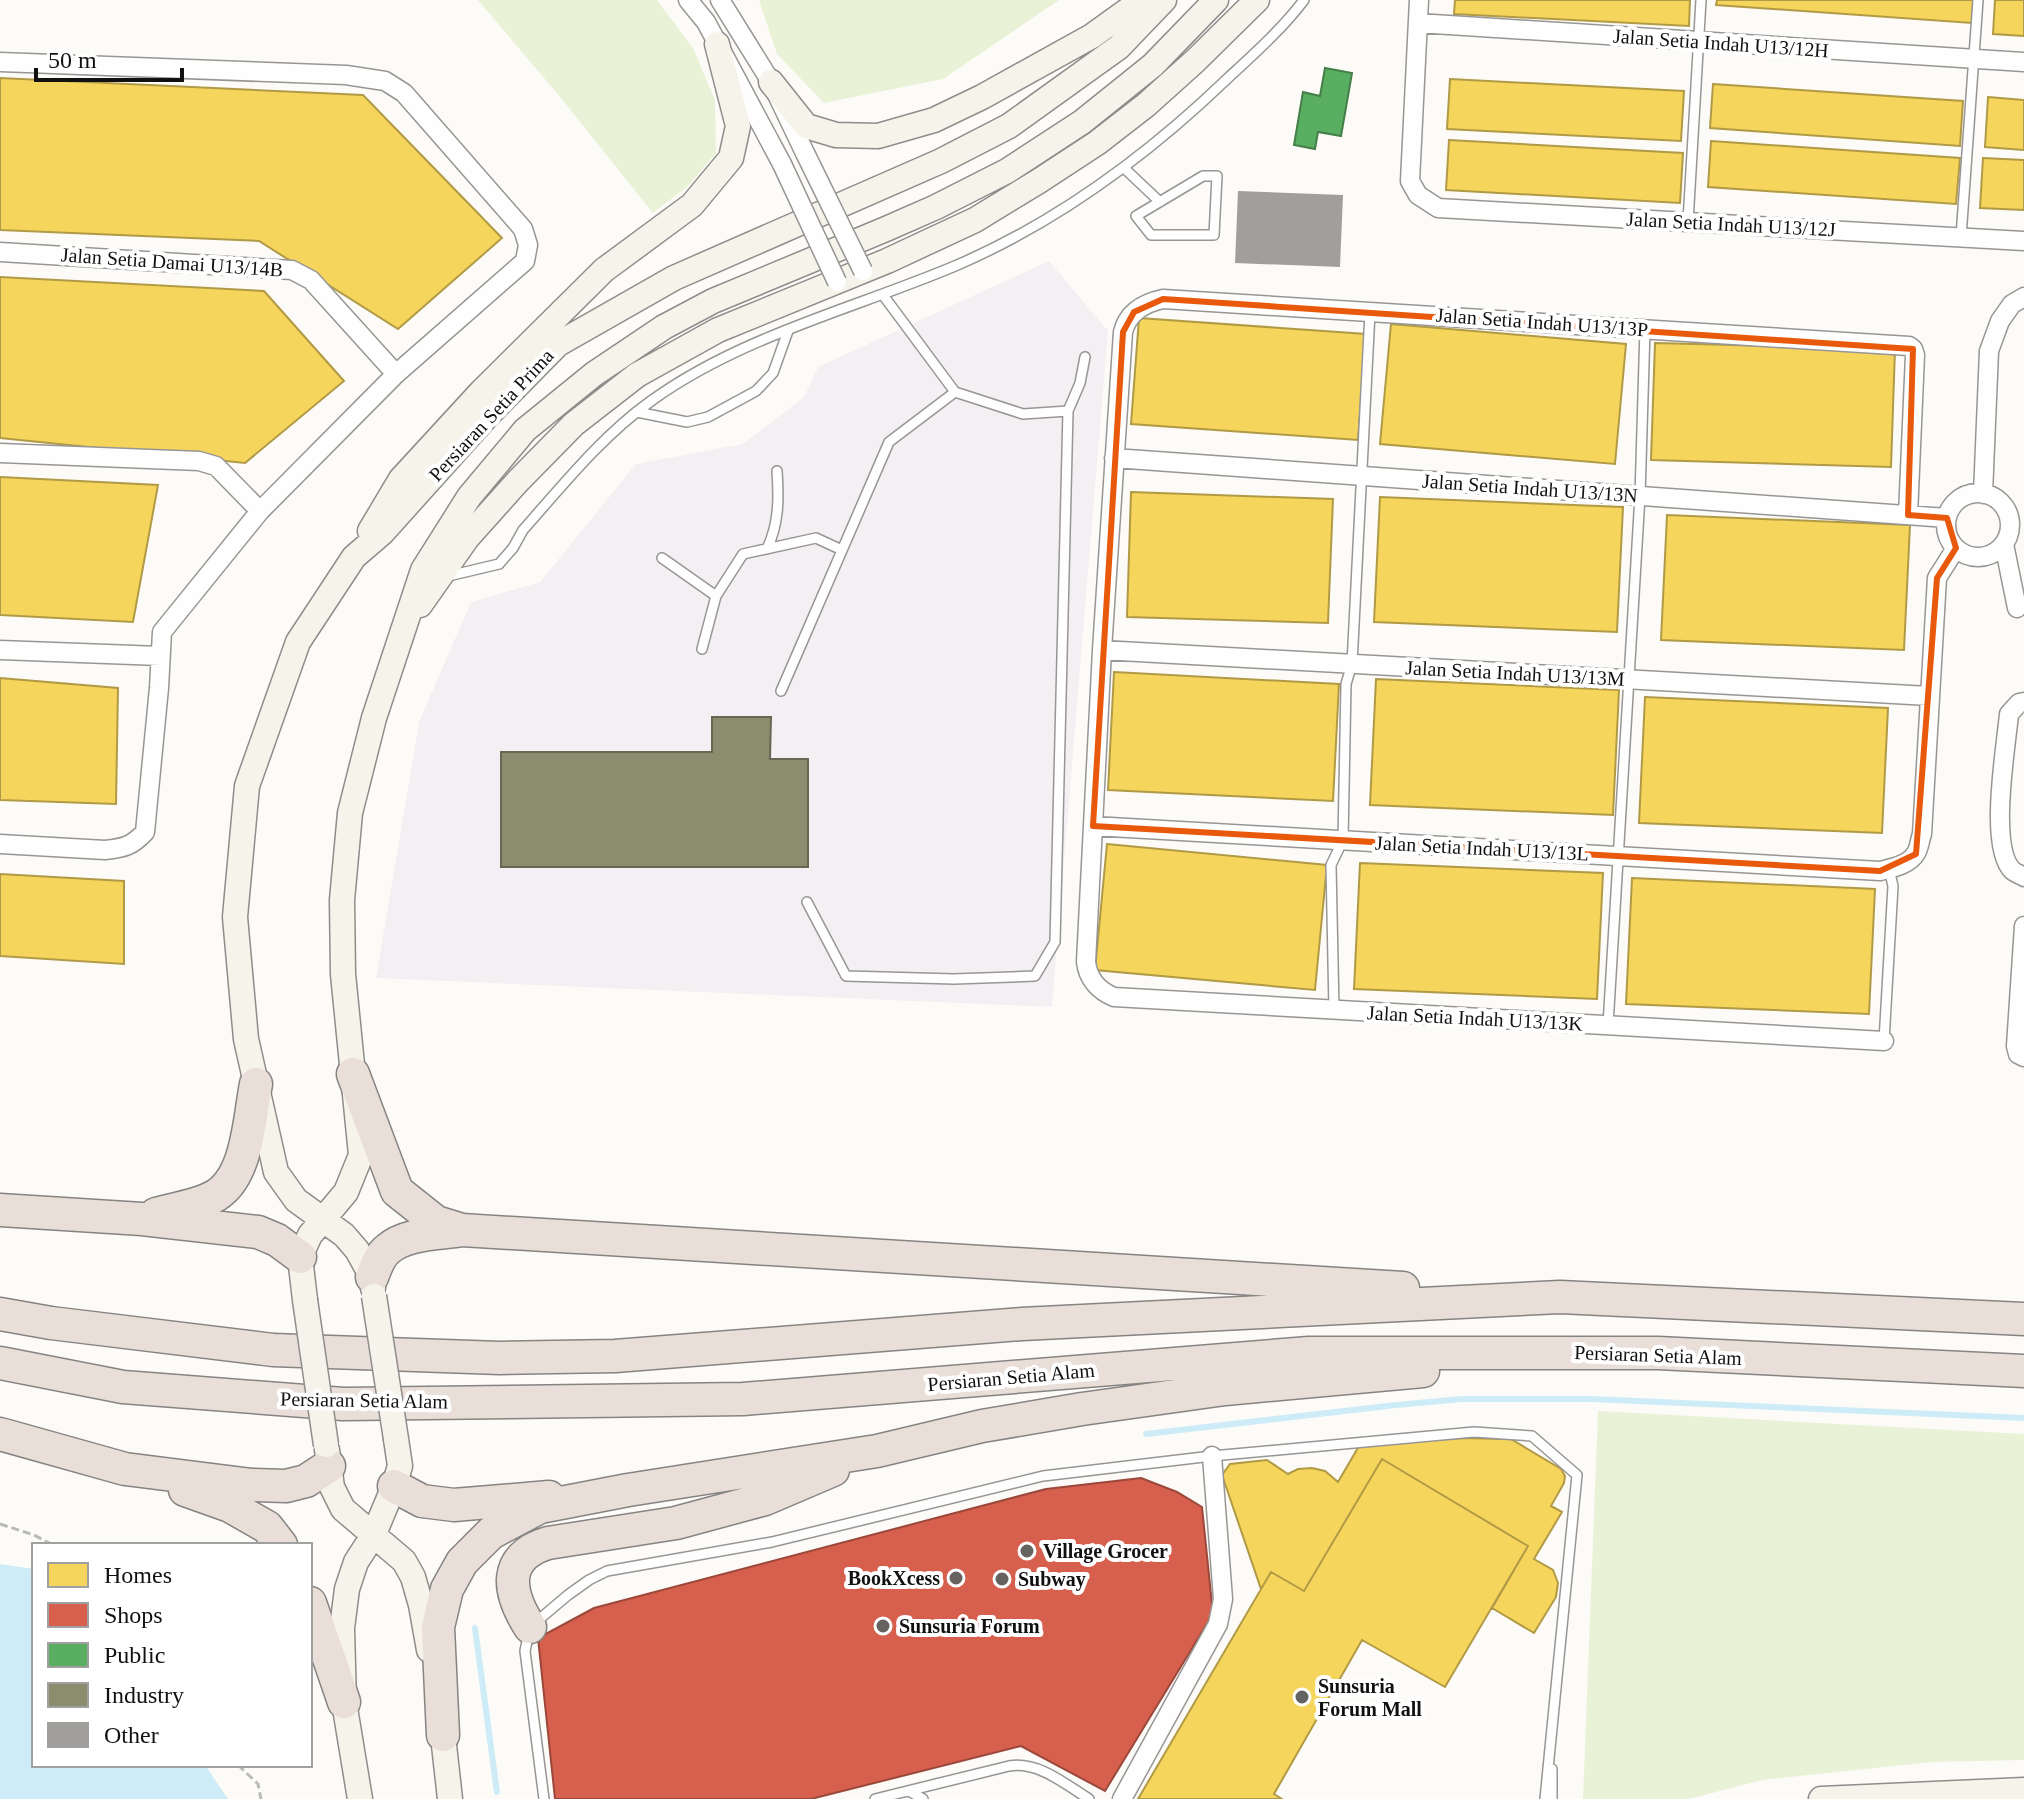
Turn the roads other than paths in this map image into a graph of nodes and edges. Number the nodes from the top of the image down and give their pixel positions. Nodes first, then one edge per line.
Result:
1 (688, 0) edge
2 (720, 0) edge
3 (1142, 0) edge
4 (1164, 0) edge
5 (1216, 0) edge
6 (1257, 0) edge
7 (1304, 0) edge
8 (1419, 0) edge
9 (1701, 0) edge
10 (1978, 0) edge
11 (1418, 23) junction
12 (1699, 41) junction
13 (717, 44) junction
14 (1975, 59) junction
15 (0, 62) edge
16 (2024, 62) edge
17 (771, 82) junction
18 (1124, 168) junction
19 (1160, 202) junction
20 (1688, 222) junction
21 (1961, 237) junction
22 (2024, 241) edge
23 (0, 252) edge
24 (863, 271) junction
25 (837, 282) junction
26 (883, 295) junction
27 (2024, 297) edge
28 (1370, 312) junction
29 (1645, 329) junction
30 (788, 331) junction
31 (1085, 357) dead end
32 (396, 374) junction
33 (955, 392) junction
34 (1068, 411) junction
35 (637, 412) junction
36 (0, 453) edge
37 (1114, 458) junction
38 (777, 471) dead end
39 (1362, 476) junction
40 (1983, 494) junction
41 (1640, 496) junction
42 (260, 511) junction
43 (1908, 515) junction
44 (1947, 518) junction
45 (2004, 544) junction
46 (1956, 548) junction
47 (767, 549) junction
48 (842, 550) junction
49 (354, 557) junction
50 (662, 558) dead end
51 (439, 578) junction
52 (716, 596) junction
53 (2017, 608) dead end
54 (405, 626) junction
55 (702, 649) dead end
56 (0, 650) edge
57 (1102, 650) junction
58 (160, 656) junction
59 (1352, 664) junction
60 (1629, 679) junction
61 (781, 691) dead end
62 (1929, 696) junction
63 (2024, 702) edge
64 (1093, 826) junction
65 (1343, 840) junction
66 (0, 844) edge
67 (1617, 856) junction
68 (1880, 869) junction
69 (2019, 874) edge
70 (807, 902) dead end
71 (2024, 926) edge
72 (1334, 1010) junction
73 (1608, 1025) junction
74 (1884, 1041) joint
75 (2024, 1057) edge
76 (353, 1074) junction
77 (256, 1084) junction
78 (0, 1210) edge
79 (142, 1219) junction
80 (323, 1220) junction
81 (462, 1230) junction
82 (300, 1257) junction
83 (373, 1287) junction
84 (1560, 1297) junction
85 (0, 1314) edge
86 (2024, 1319) edge
87 (1658, 1353) junction
88 (0, 1363) edge
89 (2024, 1371) edge
90 (2024, 1388) edge
91 (0, 1434) edge
92 (877, 1451) junction
93 (328, 1456) junction
94 (1212, 1456) junction
95 (125, 1469) junction
96 (394, 1486) junction
97 (628, 1490) junction
98 (374, 1534) junction
99 (279, 1543) edge
100 (312, 1609) edge
101 (530, 1627) junction
102 (344, 1702) junction
103 (443, 1735) junction
104 (1551, 1750) junction
105 (2024, 1790) edge
106 (909, 1791) junction
107 (360, 1799) edge
108 (450, 1799) edge
109 (544, 1799) edge
110 (875, 1799) edge
111 (923, 1799) edge
112 (1089, 1799) edge
113 (1122, 1799) edge
114 (1545, 1799) edge
115 (1552, 1799) edge
116 (1821, 1799) edge

1 - 13 street
2 - 17 street
3 - 17 street
4 - 49 street, Persiaran Setia Prima
5 - 54 street, Persiaran Setia Prima
6 - 24 street
7 - 18 lane
8 - 11 street
9 - 12 lane
10 - 14 lane
11 - 12 street, Jalan Setia Indah U13/12H
11 - 20 street, Jalan Setia Indah U13/12J
12 - 14 street, Jalan Setia Indah U13/12H
12 - 20 lane
13 - 25 street, bridge
13 - 49 street
14 - 16 street, Jalan Setia Indah U13/12H
14 - 21 lane
15 - 32 street
17 - 24 street, bridge
18 - 19 lane
18 - 26 lane
19 - 19 lane
20 - 21 street, Jalan Setia Indah U13/12J
21 - 22 street, Jalan Setia Indah U13/12J
23 - 32 street, Jalan Setia Damai U13/14B
24 - 25 street
25 - 51 street
26 - 30 lane
26 - 33 lane
27 - 40 street
28 - 29 street, Jalan Setia Indah U13/13P
28 - 37 street, Jalan Setia Indah U13/13P
28 - 39 lane
29 - 41 lane
29 - 43 street, Jalan Setia Indah U13/13P
30 - 35 lane
30 - 35 lane
31 - 34 lane
32 - 42 street
33 - 34 lane
33 - 48 lane
34 - 70 lane
35 - 51 lane
36 - 42 street
37 - 39 street, Jalan Setia Indah U13/13N
37 - 57 street
38 - 47 lane
39 - 41 street, Jalan Setia Indah U13/13N
39 - 59 lane
40 - 44 street
40 - 45 street
41 - 43 street, Jalan Setia Indah U13/13N
41 - 60 lane
42 - 58 street
43 - 44 street, Jalan Setia Indah U13/13N
44 - 46 street
45 - 46 street
45 - 53 street
46 - 62 street
47 - 48 lane
47 - 52 lane
48 - 61 lane
49 - 77 street, Persiaran Setia Prima
50 - 52 lane
51 - 54 street
52 - 55 lane
54 - 76 street, Persiaran Setia Prima
56 - 58 street
57 - 59 street, Jalan Setia Indah U13/13M
57 - 64 street
58 - 66 street
59 - 60 street, Jalan Setia Indah U13/13M
59 - 65 lane
60 - 62 street, Jalan Setia Indah U13/13M
60 - 67 lane
62 - 68 street
63 - 69 street
64 - 65 street, Jalan Setia Indah U13/13L
64 - 72 street, Jalan Setia Indah U13/13K
65 - 67 street, Jalan Setia Indah U13/13L
65 - 72 lane
67 - 68 street, Jalan Setia Indah U13/13L
67 - 73 lane
68 - 74 lane
71 - 75 street
72 - 73 street, Jalan Setia Indah U13/13K
73 - 74 street, Jalan Setia Indah U13/13K
76 - 80 street, Persiaran Setia Prima
76 - 81 highway
77 - 79 highway
77 - 80 street, Persiaran Setia Prima
78 - 79 highway
79 - 82 highway
80 - 82 street, Persiaran Setia Prima
80 - 83 street, Persiaran Setia Prima
81 - 83 highway
81 - 84 highway
82 - 93 street, bridge
83 - 96 street, bridge
84 - 85 highway
84 - 86 highway
87 - 88 highway, Persiaran Setia Alam
87 - 89 highway, Persiaran Setia Alam
87 - 90 highway
87 - 92 highway
91 - 95 highway
92 - 97 highway
92 - 101 highway
93 - 95 highway
93 - 98 street
94 - 101 lane
94 - 104 lane
94 - 113 street
95 - 99 highway
96 - 97 highway
96 - 98 street
97 - 103 highway
98 - 102 street
98 - 103 street
100 - 102 highway
101 - 109 lane
102 - 107 street
103 - 108 street
104 - 114 lane
104 - 115 lane
105 - 116 street
106 - 110 lane
106 - 111 lane
106 - 112 lane

